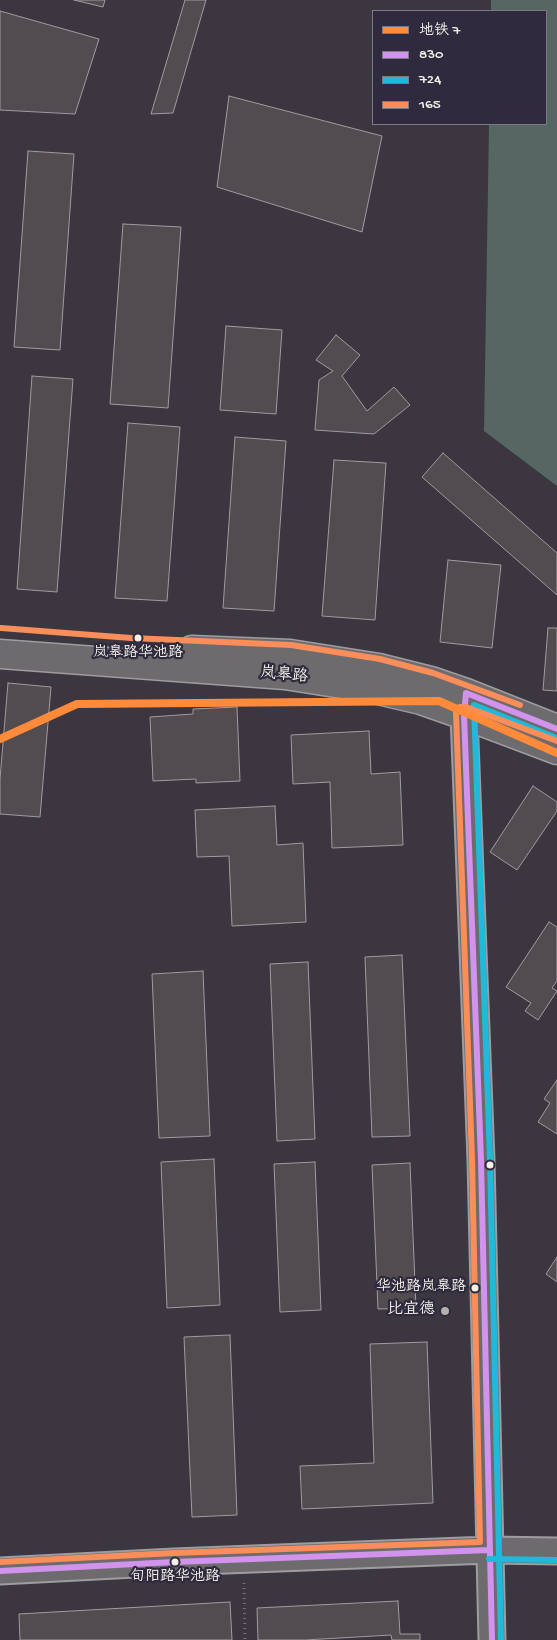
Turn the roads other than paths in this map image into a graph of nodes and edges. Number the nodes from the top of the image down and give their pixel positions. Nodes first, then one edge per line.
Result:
1 (0, 637) edge
2 (0, 654) edge
3 (465, 704) junction
4 (557, 729) edge
5 (557, 750) edge
6 (489, 1550) junction
7 (557, 1551) edge
8 (0, 1571) edge
9 (492, 1640) edge

1 - 3 main road, 岚皋路
2 - 3 main road, 岚皋路
3 - 4 main road, 岚皋路
3 - 5 main road, 岚皋路
3 - 6 street
6 - 7 street
6 - 8 street
6 - 9 street

